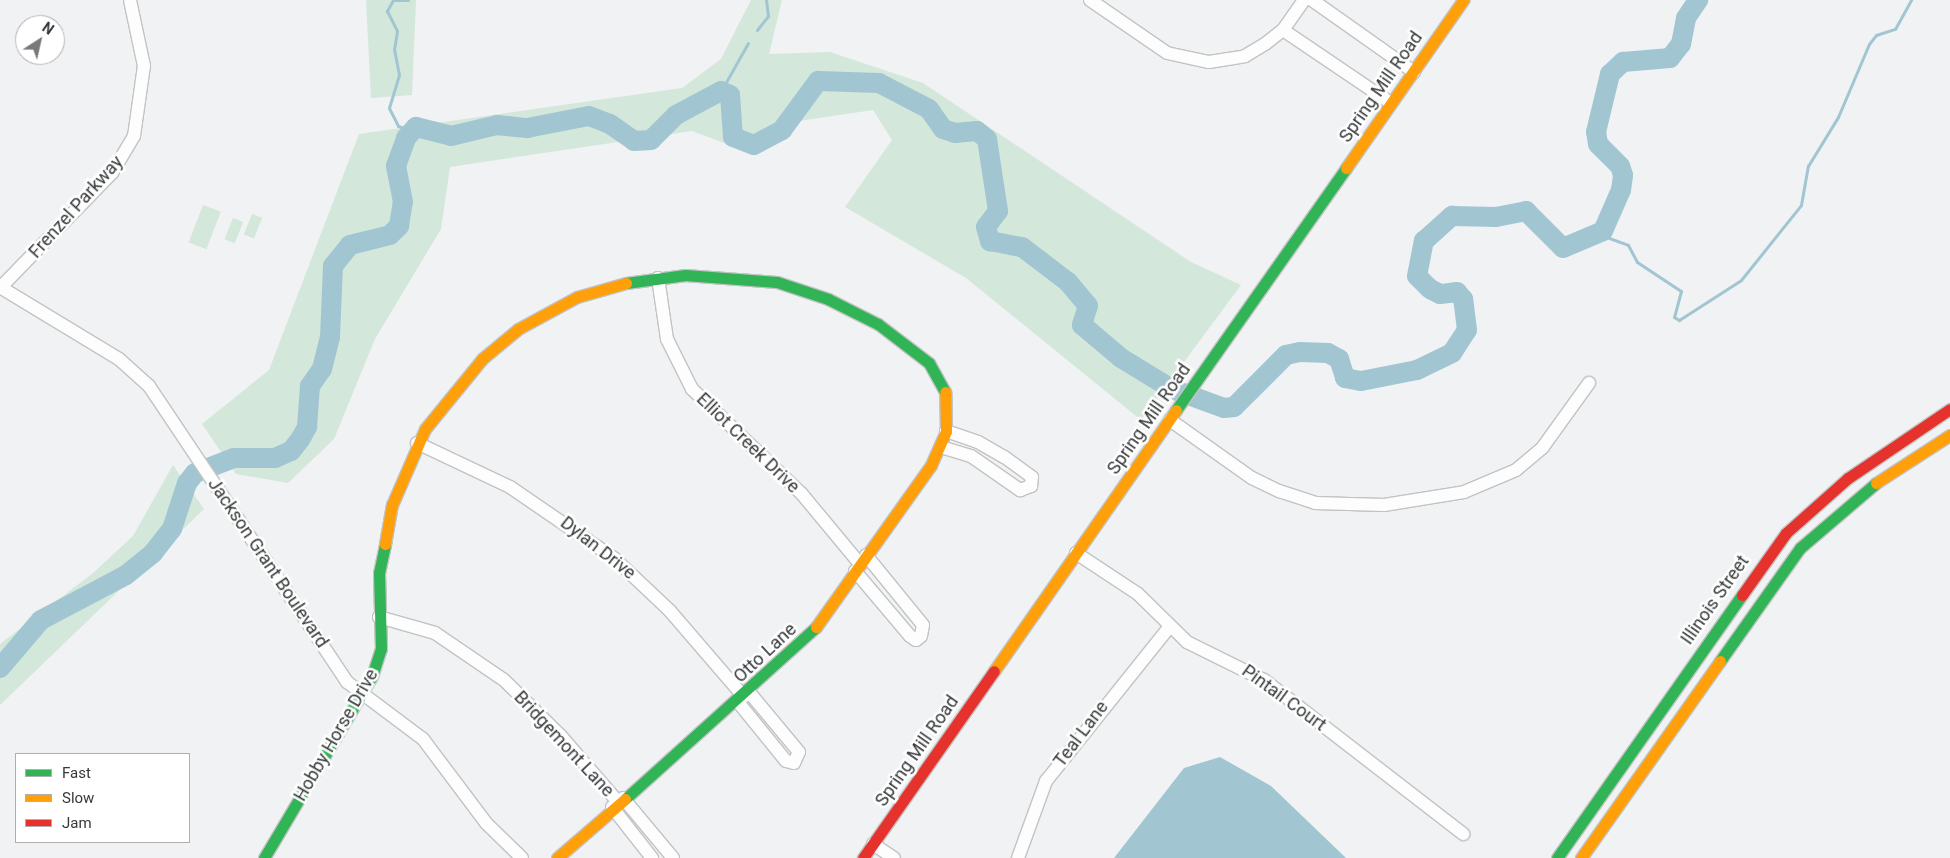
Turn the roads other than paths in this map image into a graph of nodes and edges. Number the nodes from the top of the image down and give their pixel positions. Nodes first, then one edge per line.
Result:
1 (130, 0) edge
2 (1090, 0) edge
3 (1304, 0) edge
4 (1312, 0) edge
5 (1463, 0) edge
6 (1283, 30) junction
7 (1414, 72) junction
8 (1390, 103) junction
9 (658, 278) junction
10 (0, 287) edge
11 (1589, 383) dead end
12 (1950, 409) edge
13 (1170, 420) junction
14 (946, 432) junction
15 (1950, 435) edge
16 (417, 443) junction
17 (941, 447) junction
18 (1076, 553) junction
19 (860, 564) junction
20 (379, 617) junction
21 (1170, 626) junction
22 (362, 697) junction
23 (744, 697) junction
24 (617, 802) junction
25 (1463, 834) dead end
26 (873, 844) junction
27 (264, 858) edge
28 (522, 858) edge
29 (558, 858) edge
30 (652, 858) edge
31 (673, 858) edge
32 (863, 858) edge
33 (894, 858) edge
34 (1018, 858) edge
35 (1557, 858) edge
36 (1581, 858) edge

1 - 10 street, Frenzel Parkway
2 - 6 street
3 - 6 street
4 - 7 street
5 - 7 street, Spring Mill Road
6 - 8 street
7 - 8 street, Spring Mill Road
8 - 13 street, Spring Mill Road
9 - 14 street, Hobby Horse Drive
9 - 16 street, Hobby Horse Drive
9 - 19 street, Elliot Creek Drive
10 - 22 street, Jackson Grant Boulevard
11 - 13 street
12 - 35 street, Illinois Street
13 - 18 street, Spring Mill Road
14 - 17 street, Otto Lane
14 - 17 street
15 - 36 street
16 - 20 street, Hobby Horse Drive
16 - 23 street, Dylan Drive
17 - 19 street, Otto Lane
18 - 21 street, Pintail Court
18 - 26 street, Spring Mill Road
19 - 19 street, Elliot Creek Drive
19 - 23 street, Otto Lane
20 - 22 street, Hobby Horse Drive
20 - 24 street, Bridgemont Lane
21 - 25 street, Pintail Court
21 - 34 street, Teal Lane
22 - 27 street, Hobby Horse Drive
22 - 28 street, Jackson Grant Boulevard
23 - 23 street, Dylan Drive
23 - 24 street, Otto Lane
24 - 29 street, Otto Lane
24 - 30 street, Bridgemont Lane
24 - 31 street, Bridgemont Lane
26 - 32 street, Spring Mill Road
26 - 33 street

